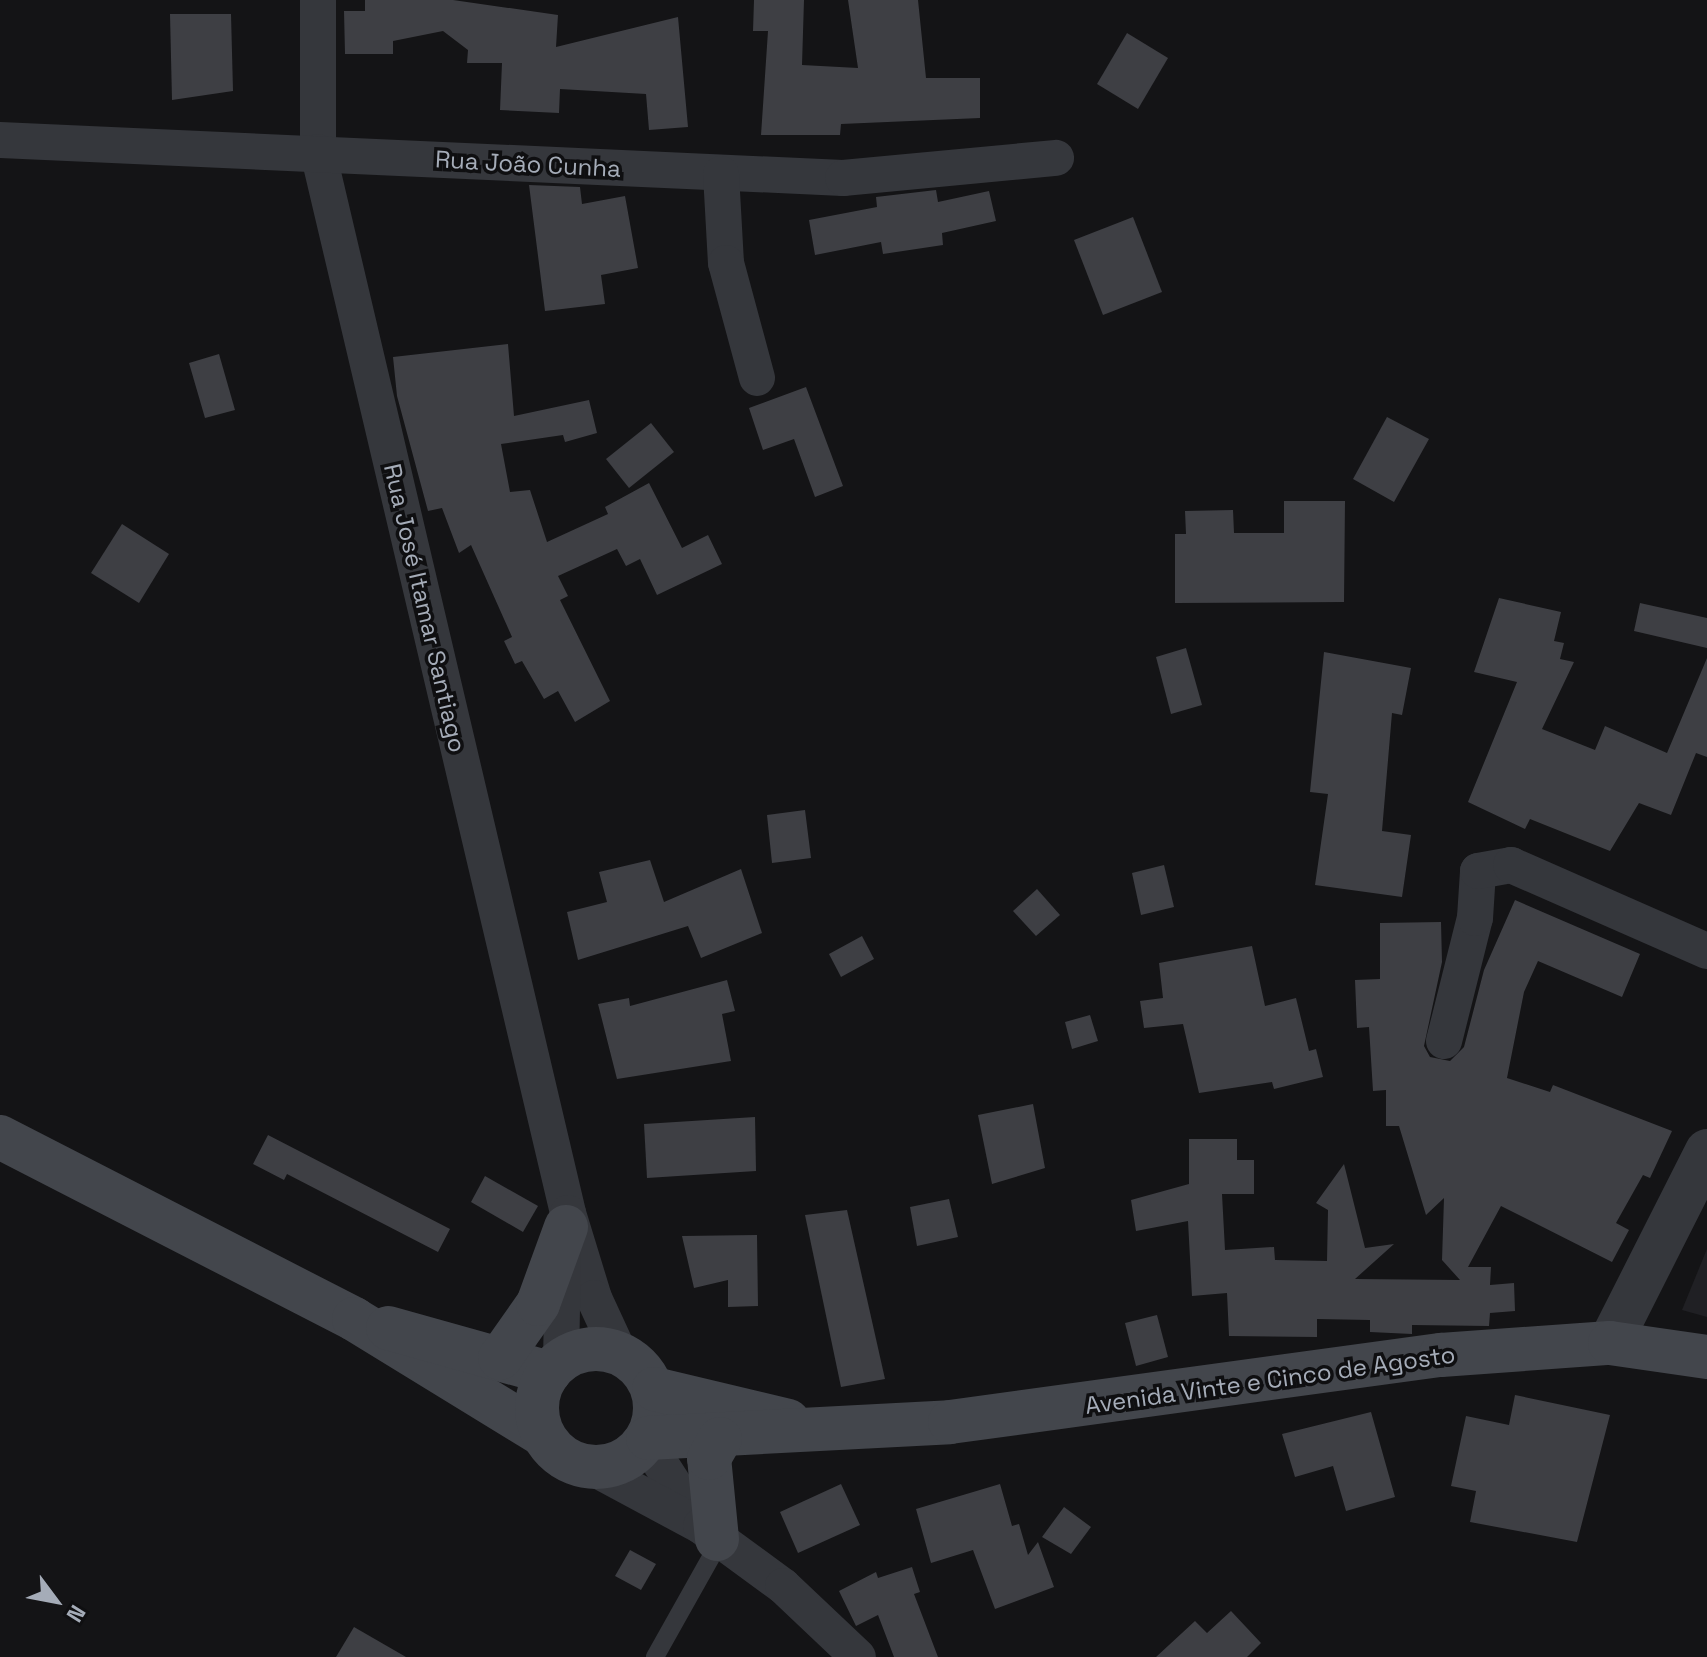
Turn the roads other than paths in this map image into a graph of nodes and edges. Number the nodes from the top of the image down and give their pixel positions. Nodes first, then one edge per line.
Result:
1 (318, 0) edge
2 (0, 140) edge
3 (318, 152) junction
4 (1056, 158) dead end
5 (721, 174) junction
6 (757, 378) dead end
7 (1707, 951) edge
8 (1444, 1041) dead end
9 (0, 1137) edge
10 (1707, 1151) edge
11 (567, 1220) junction
12 (354, 1319) junction
13 (1610, 1343) junction
14 (619, 1352) junction
15 (1707, 1357) edge
16 (500, 1358) junction
17 (555, 1367) junction
18 (654, 1389) junction
19 (834, 1431) junction
20 (542, 1434) junction
21 (647, 1439) junction
22 (720, 1439) junction
23 (593, 1468) junction
24 (713, 1535) junction
25 (655, 1657) edge
26 (857, 1657) edge

1 - 3 street, Rua José Itamar Santiago
2 - 3 street, Rua João Cunha
3 - 5 street, Rua João Cunha
3 - 11 street, Rua José Itamar Santiago
4 - 5 street, Rua João Cunha
5 - 6 street
7 - 8 street
9 - 12 main road
10 - 13 street
11 - 14 street, Rua José Itamar Santiago
11 - 16 main road
11 - 17 street, Rua José Itamar Santiago
12 - 16 main road
12 - 20 main road
13 - 15 main road, Avenida Vinte e Cinco de Agosto
13 - 19 main road, Avenida Vinte e Cinco de Agosto
14 - 17 main road
14 - 18 main road
16 - 17 main road
17 - 20 main road
18 - 19 main road, Avenida Vinte e Cinco de Agosto
18 - 21 main road
19 - 22 main road, Avenida Vinte e Cinco de Agosto
20 - 23 main road
21 - 22 main road, Avenida Vinte e Cinco de Agosto
21 - 23 main road
21 - 24 street
22 - 24 main road
23 - 24 street
24 - 25 lane
24 - 26 street

